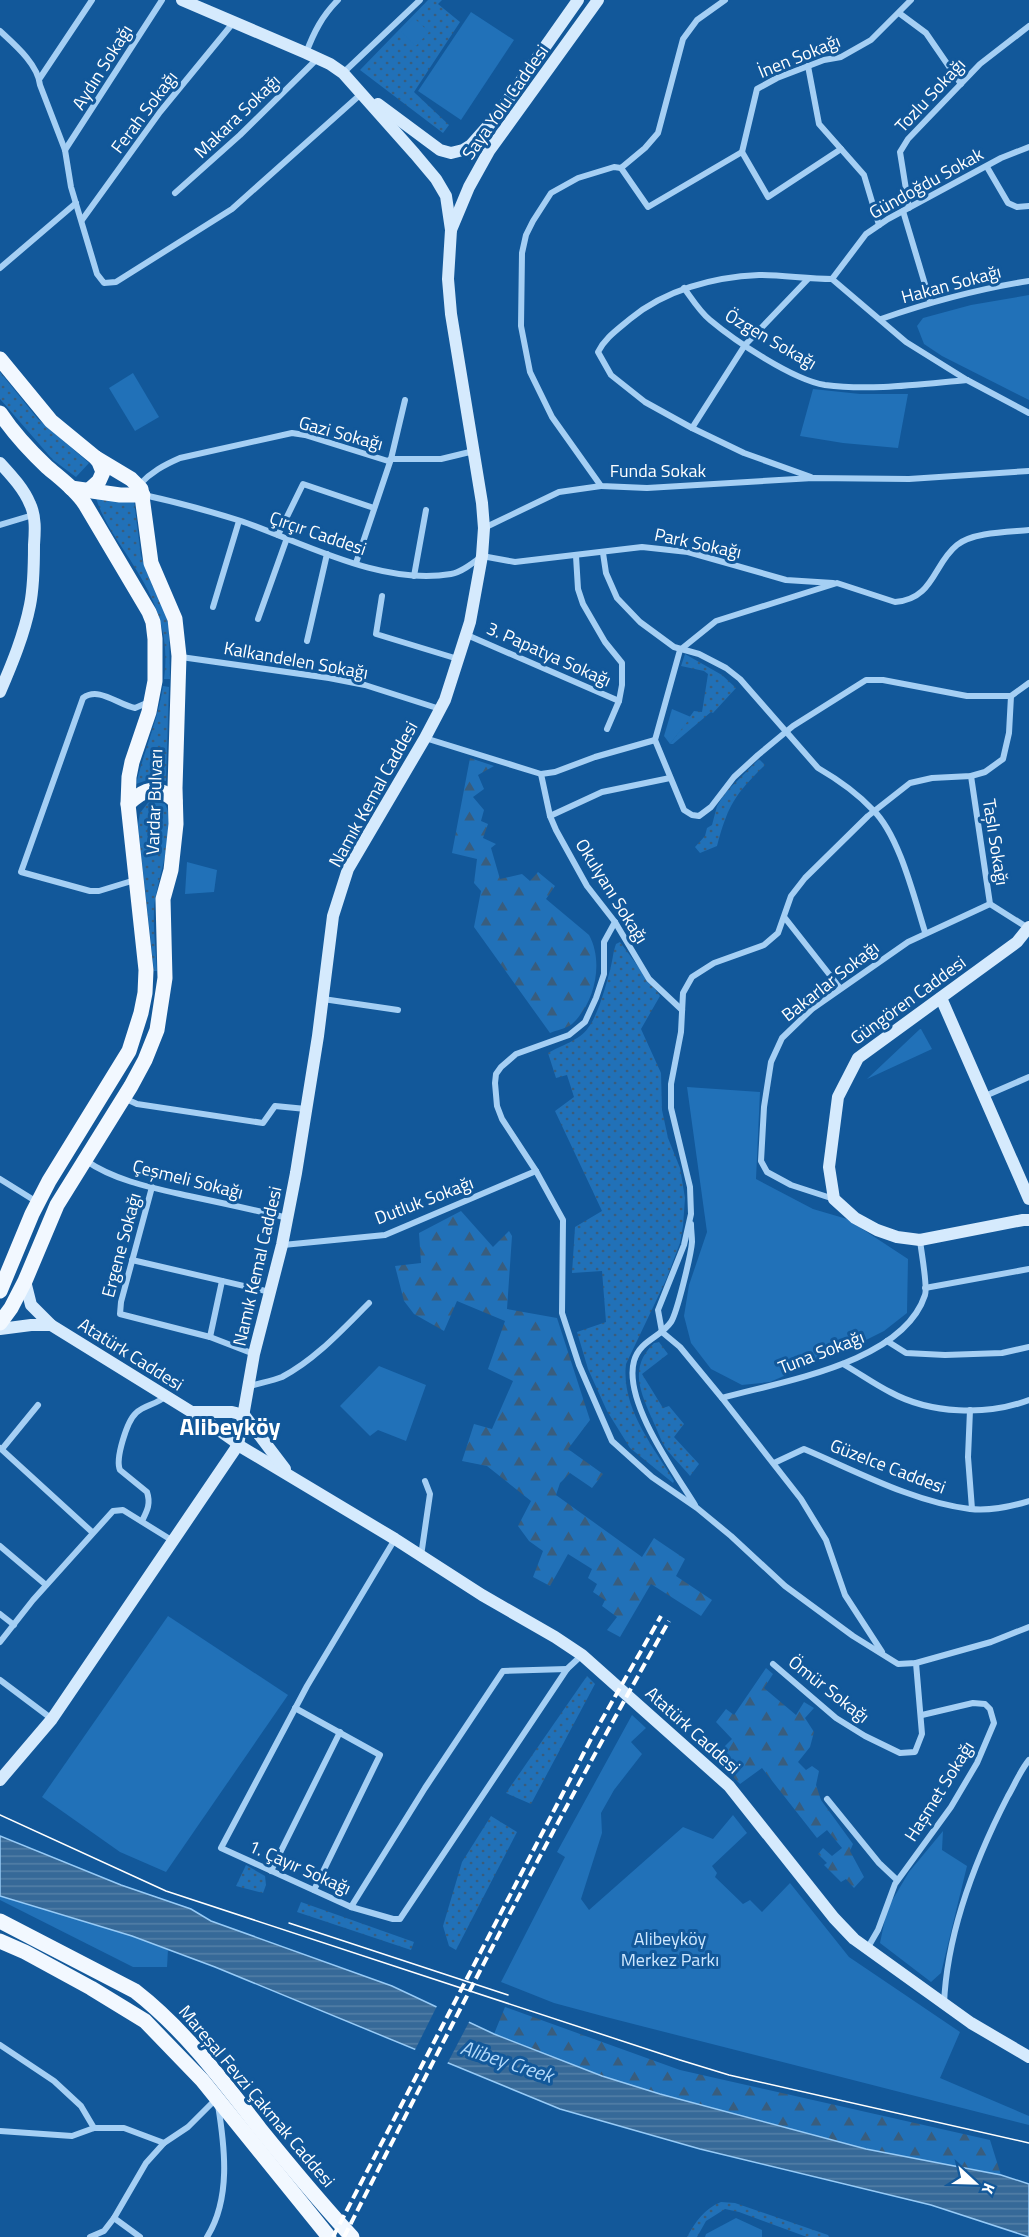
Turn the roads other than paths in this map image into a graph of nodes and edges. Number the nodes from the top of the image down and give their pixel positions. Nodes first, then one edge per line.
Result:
1 (93, 0) edge
2 (162, 0) edge
3 (182, 0) edge
4 (338, 0) edge
5 (420, 0) edge
6 (578, 0) edge
7 (598, 0) edge
8 (725, 0) edge
9 (911, 0) edge
10 (899, 13) junction
11 (233, 23) junction
12 (1029, 26) edge
13 (0, 31) edge
14 (306, 53) junction
15 (318, 58) junction
16 (807, 66) junction
17 (343, 73) junction
18 (39, 78) junction
19 (961, 84) junction
20 (362, 93) junction
21 (1029, 147) edge
22 (841, 149) junction
23 (65, 150) junction
24 (742, 152) junction
25 (987, 167) junction
26 (621, 168) junction
27 (175, 193) dead end
28 (76, 204) junction
29 (1029, 206) edge
30 (906, 210) junction
31 (82, 220) junction
32 (879, 225) junction
33 (451, 230) junction
34 (0, 268) edge
35 (808, 279) junction
36 (832, 279) junction
37 (1029, 280) edge
38 (684, 288) junction
39 (930, 301) junction
40 (881, 319) junction
41 (745, 345) junction
42 (0, 359) edge
43 (967, 380) junction
44 (405, 400) dead end
45 (1029, 413) edge
46 (0, 414) edge
47 (692, 428) junction
48 (474, 451) junction
49 (96, 458) junction
50 (391, 459) junction
51 (0, 463) edge
52 (1029, 471) edge
53 (813, 478) junction
54 (601, 486) junction
55 (71, 488) junction
56 (141, 490) junction
57 (88, 491) junction
58 (374, 508) junction
59 (426, 510) dead end
60 (33, 515) junction
61 (239, 521) junction
62 (0, 525) edge
63 (484, 528) junction
64 (1029, 530) edge
65 (278, 535) junction
66 (287, 538) junction
67 (603, 553) junction
68 (327, 554) junction
69 (576, 555) junction
70 (482, 556) junction
71 (356, 563) junction
72 (414, 576) junction
73 (837, 583) junction
74 (382, 596) dead end
75 (213, 607) dead end
76 (258, 619) dead end
77 (467, 635) junction
78 (307, 641) dead end
79 (681, 650) junction
80 (178, 656) junction
81 (459, 659) junction
82 (4, 669) edge
83 (1029, 683) edge
84 (0, 692) edge
85 (1011, 696) junction
86 (151, 701) junction
87 (619, 701) junction
88 (441, 709) junction
89 (608, 729) dead end
90 (787, 733) junction
91 (425, 738) junction
92 (655, 740) junction
93 (540, 774) junction
94 (971, 776) junction
95 (669, 778) junction
96 (175, 801) junction
97 (128, 804) junction
98 (875, 811) junction
99 (550, 816) junction
100 (136, 880) junction
101 (990, 904) junction
102 (785, 918) junction
103 (615, 922) junction
104 (1028, 927) edge
105 (925, 932) junction
106 (840, 988) junction
107 (322, 999) junction
108 (941, 999) junction
109 (398, 1010) dead end
110 (682, 1010) junction
111 (1029, 1077) edge
112 (985, 1096) junction
113 (124, 1098) junction
114 (306, 1109) junction
115 (85, 1160) junction
116 (536, 1171) junction
117 (0, 1179) edge
118 (152, 1187) junction
119 (834, 1199) junction
120 (1029, 1199) edge
121 (38, 1202) junction
122 (691, 1214) junction
123 (288, 1218) junction
124 (1029, 1221) edge
125 (920, 1240) junction
126 (282, 1245) junction
127 (132, 1260) junction
128 (32, 1263) junction
129 (1029, 1269) edge
130 (25, 1281) junction
131 (222, 1281) junction
132 (925, 1288) junction
133 (0, 1291) edge
134 (271, 1292) junction
135 (369, 1303) dead end
136 (0, 1323) edge
137 (51, 1325) junction
138 (0, 1329) edge
139 (662, 1332) junction
140 (210, 1337) junction
141 (887, 1341) junction
142 (1029, 1347) edge
143 (254, 1354) junction
144 (843, 1364) junction
145 (249, 1386) junction
146 (165, 1397) junction
147 (722, 1398) junction
148 (1029, 1400) edge
149 (38, 1405) dead end
150 (970, 1410) junction
151 (192, 1412) junction
152 (244, 1415) junction
153 (238, 1446) junction
154 (1, 1449) edge
155 (774, 1463) junction
156 (291, 1478) junction
157 (425, 1481) dead end
158 (1029, 1501) edge
159 (697, 1508) junction
160 (972, 1509) junction
161 (142, 1521) junction
162 (92, 1532) junction
163 (395, 1539) junction
164 (172, 1541) junction
165 (0, 1546) edge
166 (421, 1556) junction
167 (46, 1585) junction
168 (0, 1614) edge
169 (14, 1626) junction
170 (1029, 1627) edge
171 (0, 1642) edge
172 (582, 1655) junction
173 (884, 1655) junction
174 (916, 1663) junction
175 (773, 1664) dead end
176 (567, 1669) junction
177 (0, 1680) edge
178 (295, 1708) junction
179 (922, 1715) junction
180 (52, 1719) junction
181 (340, 1732) junction
182 (1029, 1760) edge
183 (0, 1780) edge
184 (827, 1799) dead end
185 (271, 1871) junction
186 (897, 1880) junction
187 (314, 1890) junction
188 (351, 1907) junction
189 (0, 1921) edge
190 (0, 1941) edge
191 (867, 1950) junction
192 (944, 2004) junction
193 (0, 2045) edge
194 (1029, 2056) edge
195 (216, 2099) junction
196 (94, 2128) junction
197 (0, 2131) edge
198 (164, 2143) junction
199 (114, 2218) junction
200 (90, 2237) edge
201 (140, 2237) edge
202 (207, 2237) edge
203 (328, 2237) edge
204 (352, 2237) edge

1 - 18 street
2 - 23 street, Aydın Sokağı
3 - 11 main road, Namık Kemal Caddesi
4 - 14 street
5 - 17 street
6 - 20 main road, Saya Yolu Caddesi
7 - 33 main road, Saya Yolu Caddesi
8 - 26 street, Funda Sokak
9 - 10 street, İnen Sokağı
10 - 16 street, İnen Sokağı
10 - 19 street
11 - 14 main road, Namık Kemal Caddesi
11 - 31 street, Ferah Sokağı
12 - 19 street, Tozlu Sokağı
13 - 18 street
14 - 15 main road, Namık Kemal Caddesi
15 - 17 main road, Namık Kemal Caddesi
15 - 27 street, Makara Sokağı
16 - 22 street
16 - 24 street, İnen Sokağı
17 - 20 main road, Namık Kemal Caddesi
18 - 23 street
19 - 30 street, Tozlu Sokağı
20 - 31 street
20 - 33 main road, Namık Kemal Caddesi
21 - 25 street, Gündoğdu Sokak
22 - 24 street
22 - 32 street
23 - 28 street
24 - 26 street
25 - 29 street
25 - 30 street, Gündoğdu Sokak
26 - 54 street, Funda Sokak
28 - 31 street
28 - 34 street
30 - 32 street, Gündoğdu Sokak
30 - 39 street
32 - 36 street, Gündoğdu Sokak
33 - 48 main road, Namık Kemal Caddesi
35 - 36 street
35 - 38 street
35 - 41 street
36 - 40 street
37 - 39 street, Hakan Sokağı
38 - 41 street, Özgen Sokağı
38 - 47 street
39 - 40 street, Hakan Sokağı
40 - 43 street
41 - 43 street, Özgen Sokağı
41 - 47 street
42 - 49 main road
43 - 45 street
44 - 50 street
46 - 55 main road, Vardar Bulvarı
47 - 53 street
48 - 50 street, Gazi Sokağı
48 - 63 main road, Namık Kemal Caddesi
49 - 56 main road
49 - 57 main road
50 - 56 street, Gazi Sokağı
50 - 58 street
51 - 60 main road
52 - 53 street, Funda Sokak
53 - 54 street, Funda Sokak
54 - 63 street
55 - 57 main road
55 - 86 main road, Vardar Bulvarı
56 - 57 main road
56 - 61 street, Çırçır Caddesi
56 - 80 main road, Vardar Bulvarı
58 - 65 street
58 - 71 street
59 - 72 street
60 - 62 street
60 - 82 main road
61 - 65 street, Çırçır Caddesi
61 - 75 street
63 - 70 main road, Namık Kemal Caddesi
64 - 73 street, Park Sokağı
65 - 66 street, Çırçır Caddesi
66 - 68 street, Çırçır Caddesi
66 - 76 street
67 - 69 street, Park Sokağı
67 - 73 street, Park Sokağı
67 - 79 street
68 - 71 street, Çırçır Caddesi
68 - 78 street
69 - 70 street, Park Sokağı
69 - 87 street
70 - 72 street, Çırçır Caddesi
70 - 77 main road, Namık Kemal Caddesi
71 - 72 street, Çırçır Caddesi
73 - 79 street
74 - 81 street
77 - 81 main road, Namık Kemal Caddesi
77 - 87 street, 3. Papatya Sokağı
79 - 90 street
79 - 92 street
80 - 88 street, Kalkandelen Sokağı
80 - 96 main road, Vardar Bulvarı
81 - 88 main road, Namık Kemal Caddesi
82 - 84 main road
83 - 85 street
85 - 90 street
85 - 94 street
86 - 97 main road, Vardar Bulvarı
86 - 100 street
87 - 89 street
88 - 91 main road, Namık Kemal Caddesi
90 - 95 street
90 - 98 street
91 - 93 street
91 - 107 main road, Namık Kemal Caddesi
92 - 93 street
92 - 95 street
93 - 99 street, Okulyanı Sokağı
94 - 98 street
94 - 101 street, Taşlı Sokağı
95 - 99 street
96 - 97 main road
96 - 113 main road, Vardar Bulvarı
97 - 100 main road, Vardar Bulvarı
98 - 102 street
98 - 105 street
99 - 103 street, Okulyanı Sokağı
100 - 121 main road, Vardar Bulvarı
101 - 104 street, Taşlı Sokağı
101 - 105 street, Bakarlar Sokağı
102 - 106 street
102 - 110 street
103 - 110 street, Okulyanı Sokağı
103 - 116 street
104 - 108 main road, Güngören Caddesi
105 - 106 street, Bakarlar Sokağı
106 - 119 street, Bakarlar Sokağı
107 - 109 street
107 - 114 main road, Namık Kemal Caddesi
108 - 112 main road
108 - 119 main road, Güngören Caddesi
110 - 122 street
111 - 112 street
112 - 120 main road
113 - 114 street
113 - 115 main road, Vardar Bulvarı
114 - 123 main road, Namık Kemal Caddesi
115 - 118 street, Çeşmeli Sokağı
115 - 128 main road, Vardar Bulvarı
116 - 126 street, Dutluk Sokağı
116 - 159 street
117 - 121 street
118 - 123 street, Çeşmeli Sokağı
118 - 127 street, Ergene Sokağı
119 - 125 main road
121 - 133 main road, Vardar Bulvarı
122 - 139 street
122 - 139 street
123 - 126 main road, Namık Kemal Caddesi
124 - 125 main road
125 - 132 street, Tuna Sokağı
126 - 134 main road, Namık Kemal Caddesi
127 - 131 street
127 - 140 street, Ergene Sokağı
128 - 130 main road, Vardar Bulvarı
128 - 133 main road
129 - 132 street
130 - 136 main road, Vardar Bulvarı
130 - 137 main road, Atatürk Caddesi
131 - 134 street
131 - 140 street
132 - 141 street, Tuna Sokağı
134 - 143 main road, Namık Kemal Caddesi
135 - 145 street
137 - 138 main road, Atatürk Caddesi
137 - 146 main road, Atatürk Caddesi
139 - 147 street
139 - 159 street
140 - 143 street, Ergene Sokağı
141 - 142 street
141 - 144 street, Tuna Sokağı
143 - 145 main road, Namık Kemal Caddesi
144 - 147 street, Tuna Sokağı
144 - 150 street
145 - 152 main road, Namık Kemal Caddesi
146 - 151 main road, Atatürk Caddesi
146 - 161 street
147 - 155 street
148 - 150 street
149 - 154 street
150 - 160 street
151 - 152 main road, Atatürk Caddesi
151 - 153 main road, Atatürk Caddesi
152 - 153 main road, Namık Kemal Caddesi
152 - 156 main road, Atatürk Caddesi
153 - 156 main road, Atatürk Caddesi
153 - 164 main road, Namık Kemal Caddesi
154 - 162 street
155 - 160 street, Güzelce Caddesi
155 - 173 street
156 - 163 main road, Atatürk Caddesi
157 - 166 street
158 - 160 street, Güzelce Caddesi
159 - 173 street
161 - 162 street
161 - 164 street
162 - 167 street
163 - 166 main road, Atatürk Caddesi
163 - 178 street, 1. Çayır Sokağı
164 - 180 main road, Namık Kemal Caddesi
165 - 167 street
166 - 172 main road, Atatürk Caddesi
167 - 169 street
168 - 169 street
169 - 171 street
170 - 174 street
172 - 176 street, 1. Çayır Sokağı
172 - 191 main road, Atatürk Caddesi
173 - 174 street
174 - 179 street
175 - 179 street, Ömür Sokağı
176 - 188 street
176 - 188 street, 1. Çayır Sokağı
177 - 180 street
178 - 181 street
178 - 185 street, 1. Çayır Sokağı
179 - 186 street, Haşmet Sokağı
180 - 183 main road, Namık Kemal Caddesi
181 - 185 street
181 - 187 street
182 - 192 street
184 - 186 street
185 - 187 street, 1. Çayır Sokağı
186 - 191 street, Haşmet Sokağı
187 - 188 street, 1. Çayır Sokağı
189 - 204 main road, Mareşal Fevzi Çakmak Caddesi
190 - 195 main road, Mareşal Fevzi Çakmak Caddesi
191 - 192 main road, Atatürk Caddesi
192 - 194 main road, Atatürk Caddesi
193 - 196 street
195 - 198 street
195 - 202 street
195 - 203 main road, Mareşal Fevzi Çakmak Caddesi
196 - 197 street
196 - 198 street
198 - 199 street
199 - 200 street
199 - 201 street

